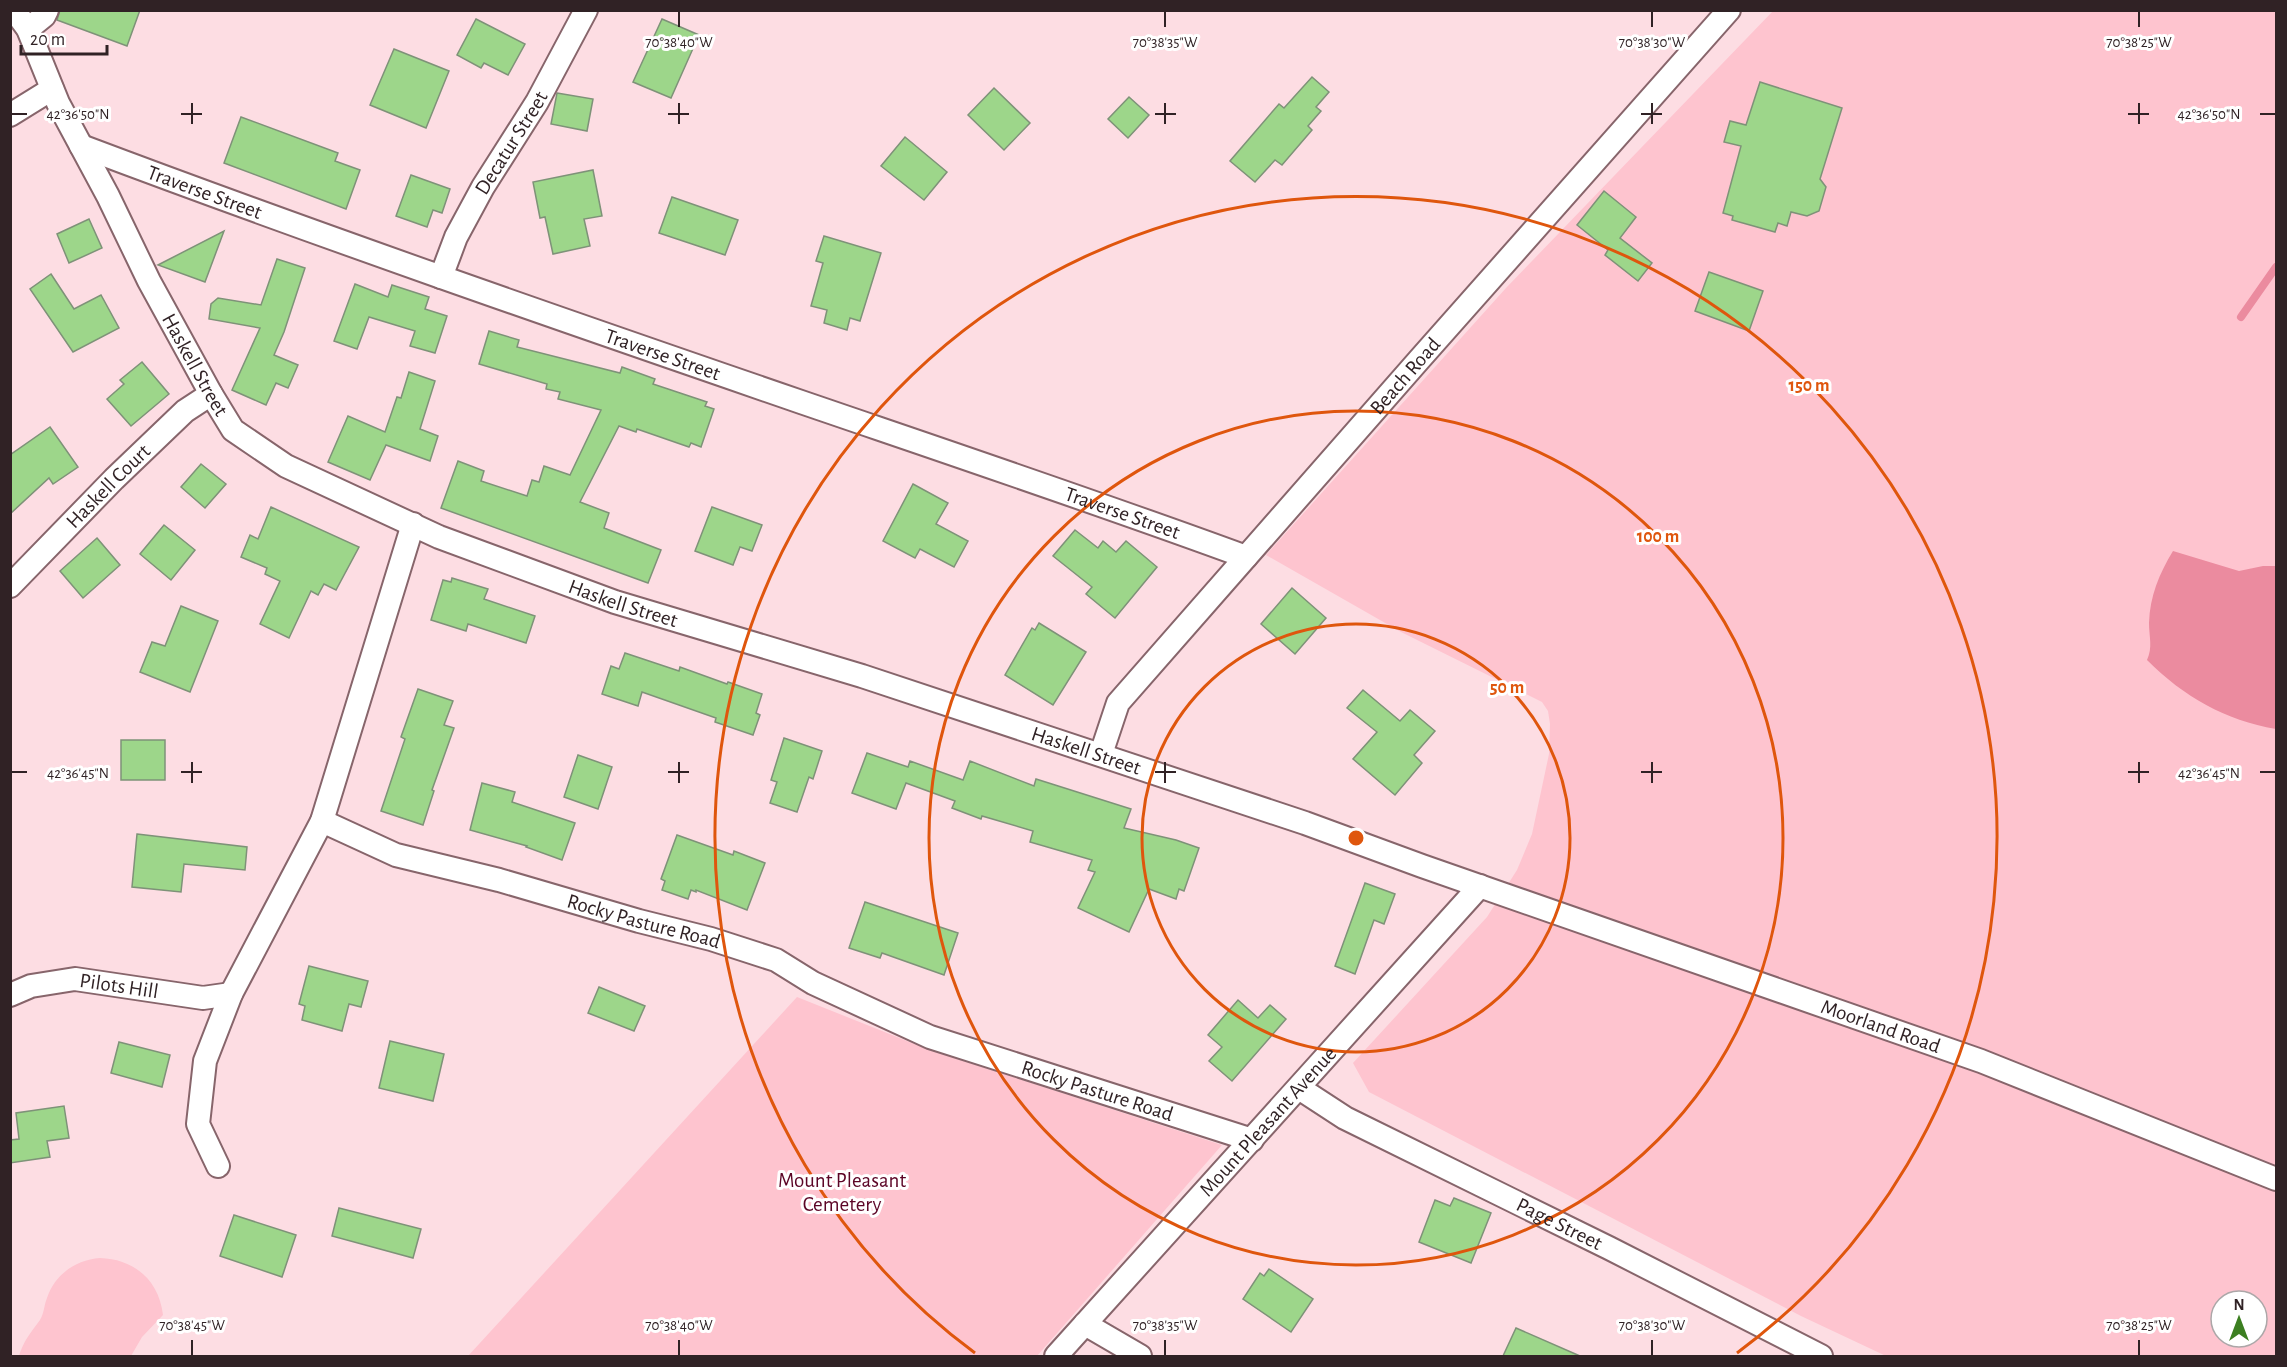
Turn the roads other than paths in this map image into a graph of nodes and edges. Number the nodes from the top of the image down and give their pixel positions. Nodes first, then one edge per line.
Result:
1 (14, 10) edge
2 (47, 10) edge
3 (586, 10) edge
4 (1729, 10) edge
5 (28, 29) junction
6 (52, 89) junction
7 (10, 115) edge
8 (81, 146) junction
9 (441, 277) junction
10 (211, 394) junction
11 (413, 524) junction
12 (1246, 557) junction
13 (10, 586) edge
14 (1101, 754) junction
15 (322, 821) junction
16 (1480, 886) junction
17 (231, 994) junction
18 (10, 995) edge
19 (1299, 1088) junction
20 (1252, 1140) junction
21 (218, 1166) dead end
22 (2277, 1179) edge
23 (1085, 1324) junction
24 (1056, 1356) edge
25 (1140, 1356) edge
26 (1821, 1356) edge

1 - 5 street, Haskell Street
2 - 5 street
3 - 9 street, Decatur Street
4 - 12 street, Beach Road
5 - 6 street, Haskell Street
6 - 7 street
6 - 8 street, Haskell Street
8 - 9 street, Traverse Street
8 - 10 street, Haskell Street
9 - 12 street, Traverse Street
10 - 11 street, Haskell Street
10 - 13 street, Haskell Court
11 - 14 street, Haskell Street
11 - 15 street
12 - 14 street, Beach Road
14 - 16 street, Haskell Street
15 - 17 street
15 - 20 street, Rocky Pasture Road
16 - 19 street, Mount Pleasant Avenue
16 - 22 street, Moorland Road
17 - 18 street, Pilots Hill
17 - 21 street
19 - 20 street, Mount Pleasant Avenue
19 - 26 street, Page Street
20 - 23 street, Mount Pleasant Avenue
23 - 24 street, Mount Pleasant Avenue
23 - 25 street

